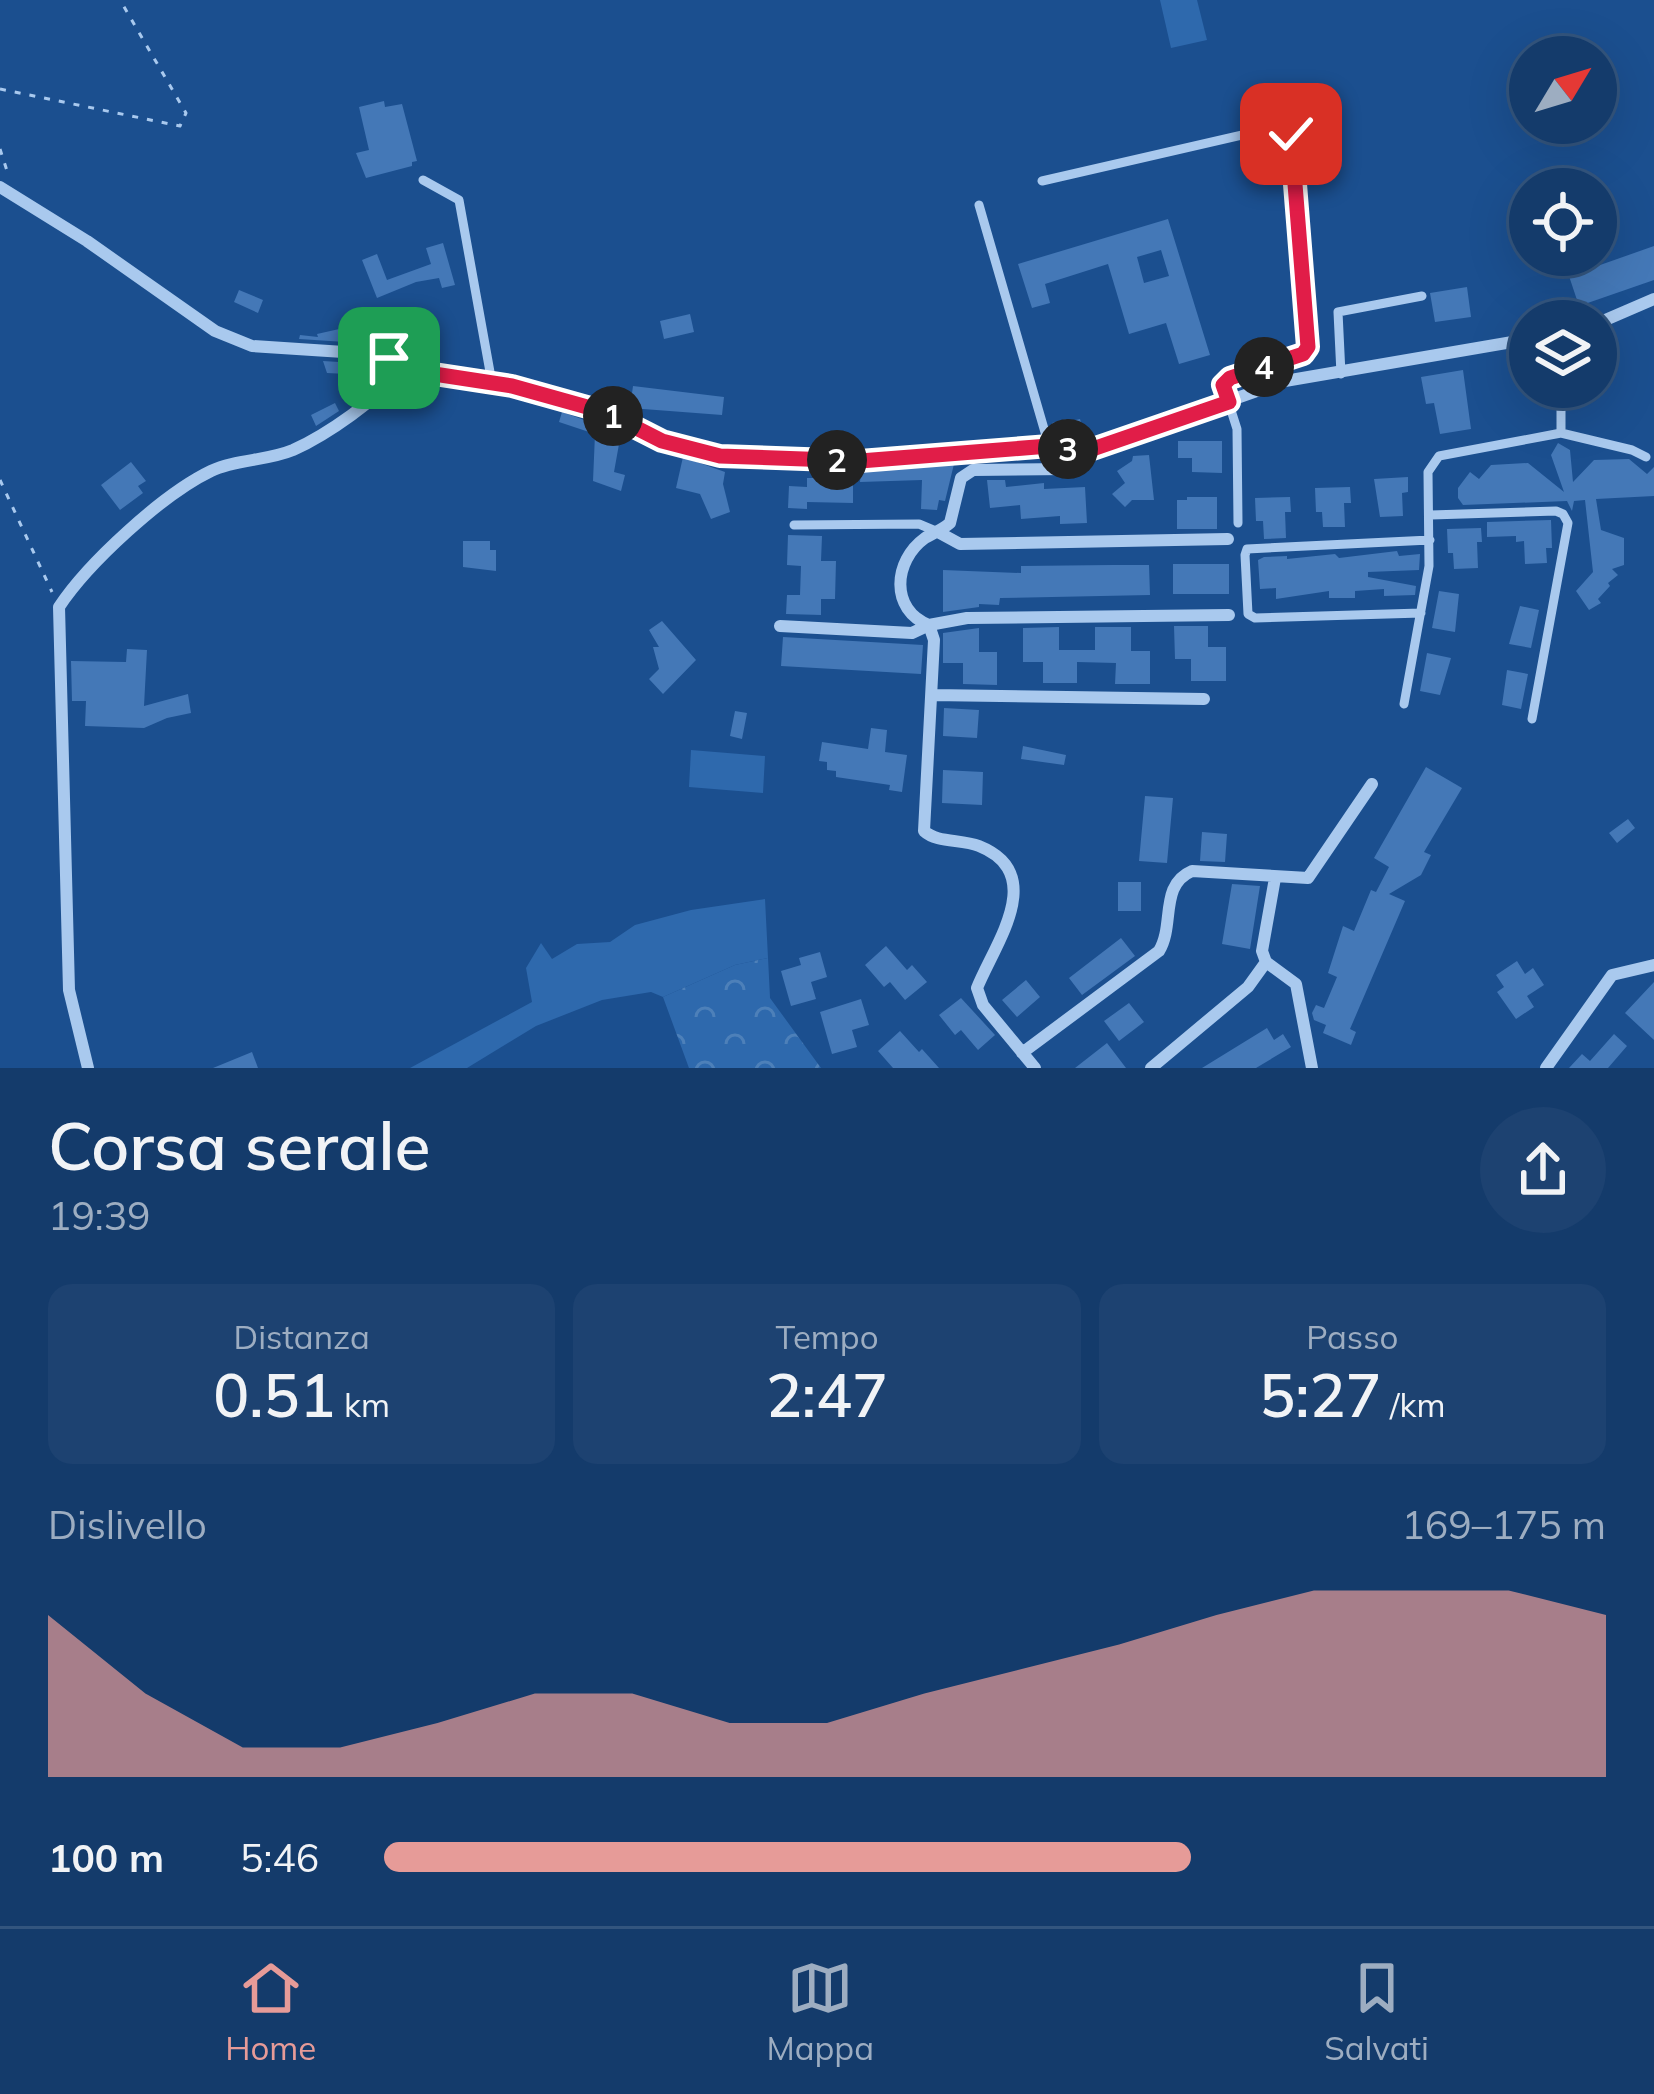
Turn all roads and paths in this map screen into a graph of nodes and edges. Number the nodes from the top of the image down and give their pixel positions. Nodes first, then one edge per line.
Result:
1 (120, 0) edge
2 (0, 89) edge
3 (0, 148) edge
4 (423, 180) dead end
5 (1042, 181) dead end
6 (5, 183) edge
7 (979, 206) dead end
8 (1422, 296) dead end
9 (1654, 299) edge
10 (1617, 315) edge
11 (1509, 343) edge
12 (408, 370) junction
13 (1342, 374) junction
14 (492, 383) junction
15 (1229, 402) junction
16 (1561, 408) edge
17 (1561, 433) junction
18 (1049, 446) junction
19 (1084, 452) junction
20 (1646, 457) dead end
21 (0, 480) edge
22 (1431, 515) junction
23 (1238, 523) dead end
24 (794, 525) dead end
25 (938, 532) junction
26 (1228, 539) dead end
27 (1430, 540) junction
28 (59, 607) junction
29 (1420, 613) junction
30 (1229, 615) dead end
31 (929, 625) junction
32 (779, 626) dead end
33 (932, 695) junction
34 (1204, 699) dead end
35 (1404, 704) dead end
36 (1532, 719) dead end
37 (1372, 784) dead end
38 (1275, 878) junction
39 (1266, 962) junction
40 (1654, 965) edge
41 (1022, 1053) junction
42 (88, 1068) edge
43 (1035, 1068) edge
44 (1150, 1068) edge
45 (1312, 1068) edge
46 (1546, 1068) edge

1 - 2 path
3 - 6 path
4 - 14 lane
5 - 15 lane
6 - 12 street
7 - 18 lane
8 - 13 lane
9 - 10 street
11 - 13 street
12 - 14 street
12 - 28 street
13 - 15 street
14 - 18 street
15 - 19 street
15 - 23 lane
16 - 17 lane
17 - 20 lane
17 - 22 lane
18 - 19 street
19 - 25 street
21 - 28 path
22 - 27 lane
22 - 36 lane
24 - 25 lane
25 - 26 street
25 - 31 street
27 - 29 lane
27 - 29 lane
28 - 42 street
29 - 35 lane
30 - 31 street
31 - 32 street
31 - 33 street
33 - 34 street
33 - 41 street
37 - 38 street
38 - 39 street
38 - 41 street
39 - 44 street
39 - 45 street
40 - 46 street
41 - 43 street

